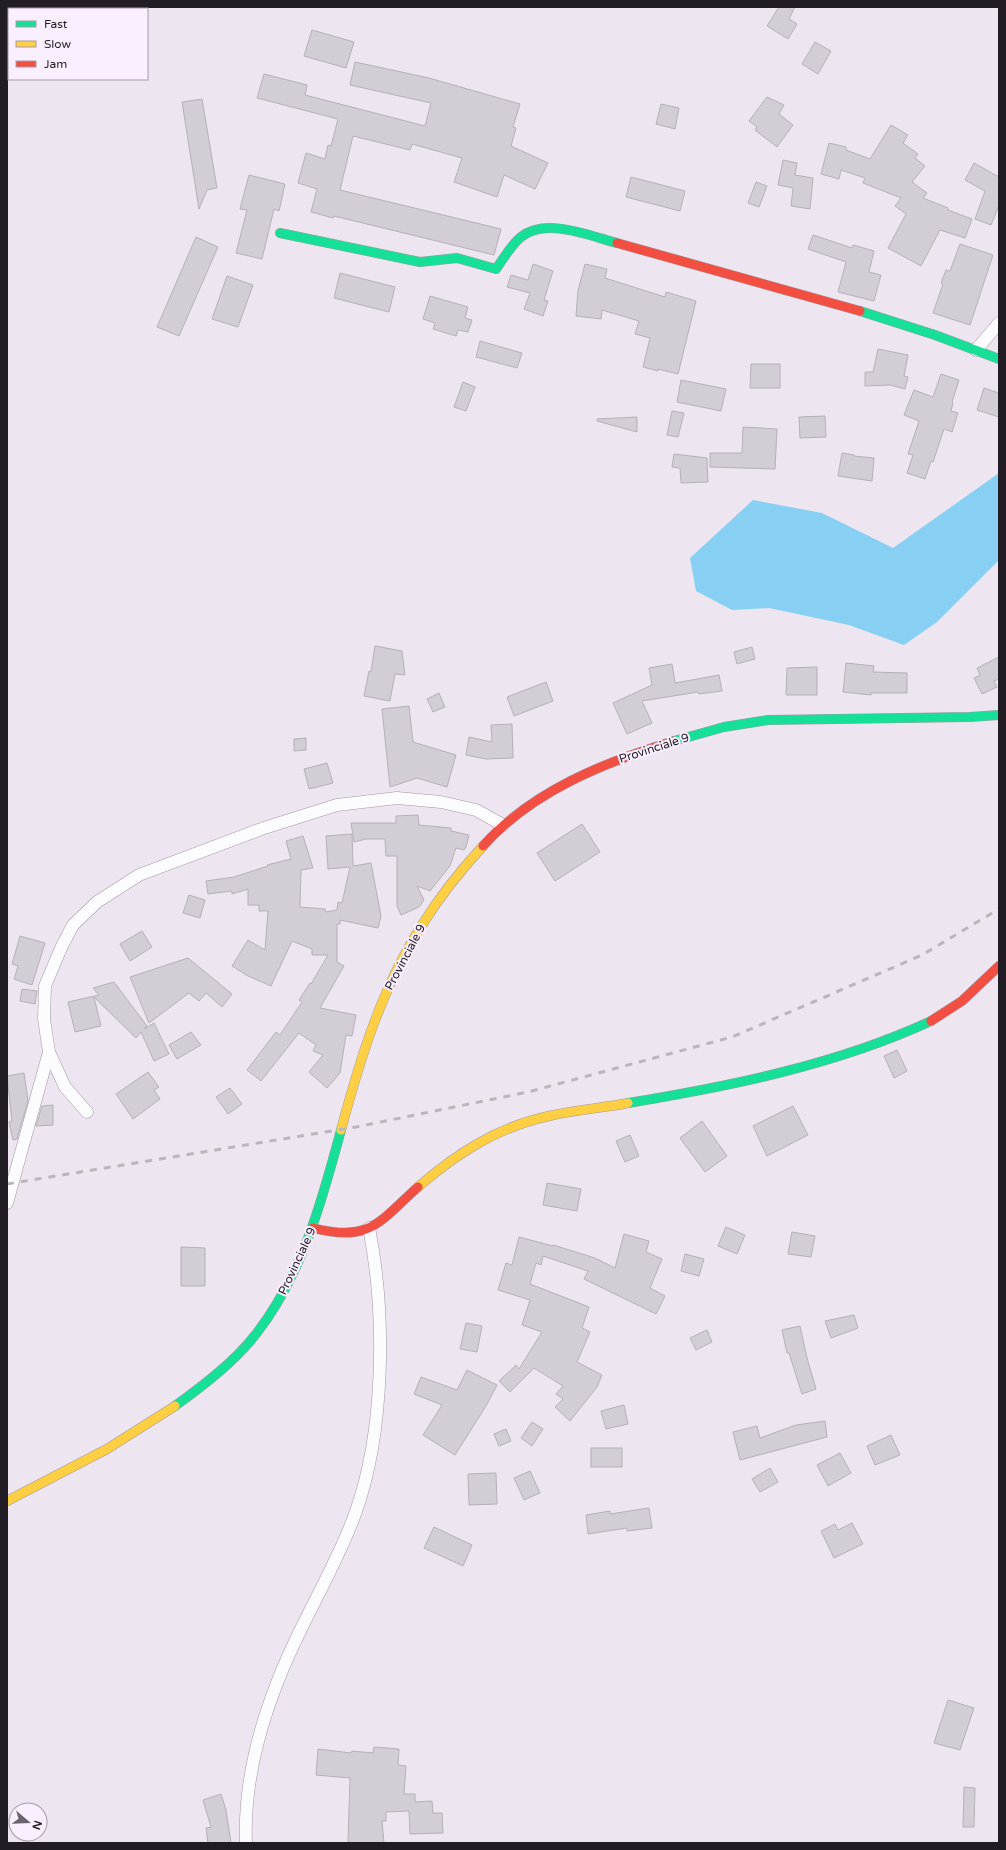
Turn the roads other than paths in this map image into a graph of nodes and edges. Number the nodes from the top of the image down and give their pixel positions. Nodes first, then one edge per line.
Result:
1 (280, 233) dead end
2 (999, 323) edge
3 (976, 350) junction
4 (999, 359) edge
5 (999, 714) edge
6 (503, 825) junction
7 (999, 966) edge
8 (49, 1052) junction
9 (87, 1112) dead end
10 (7, 1203) edge
11 (313, 1228) junction
12 (369, 1228) junction
13 (7, 1501) edge
14 (246, 1843) edge

1 - 3 street
2 - 3 street
3 - 4 street
5 - 6 street, Provinciale 9
6 - 8 street
6 - 11 street, Provinciale 9
7 - 12 street
8 - 9 street
8 - 10 street
11 - 12 street
11 - 13 street, Provinciale 9
12 - 14 street

